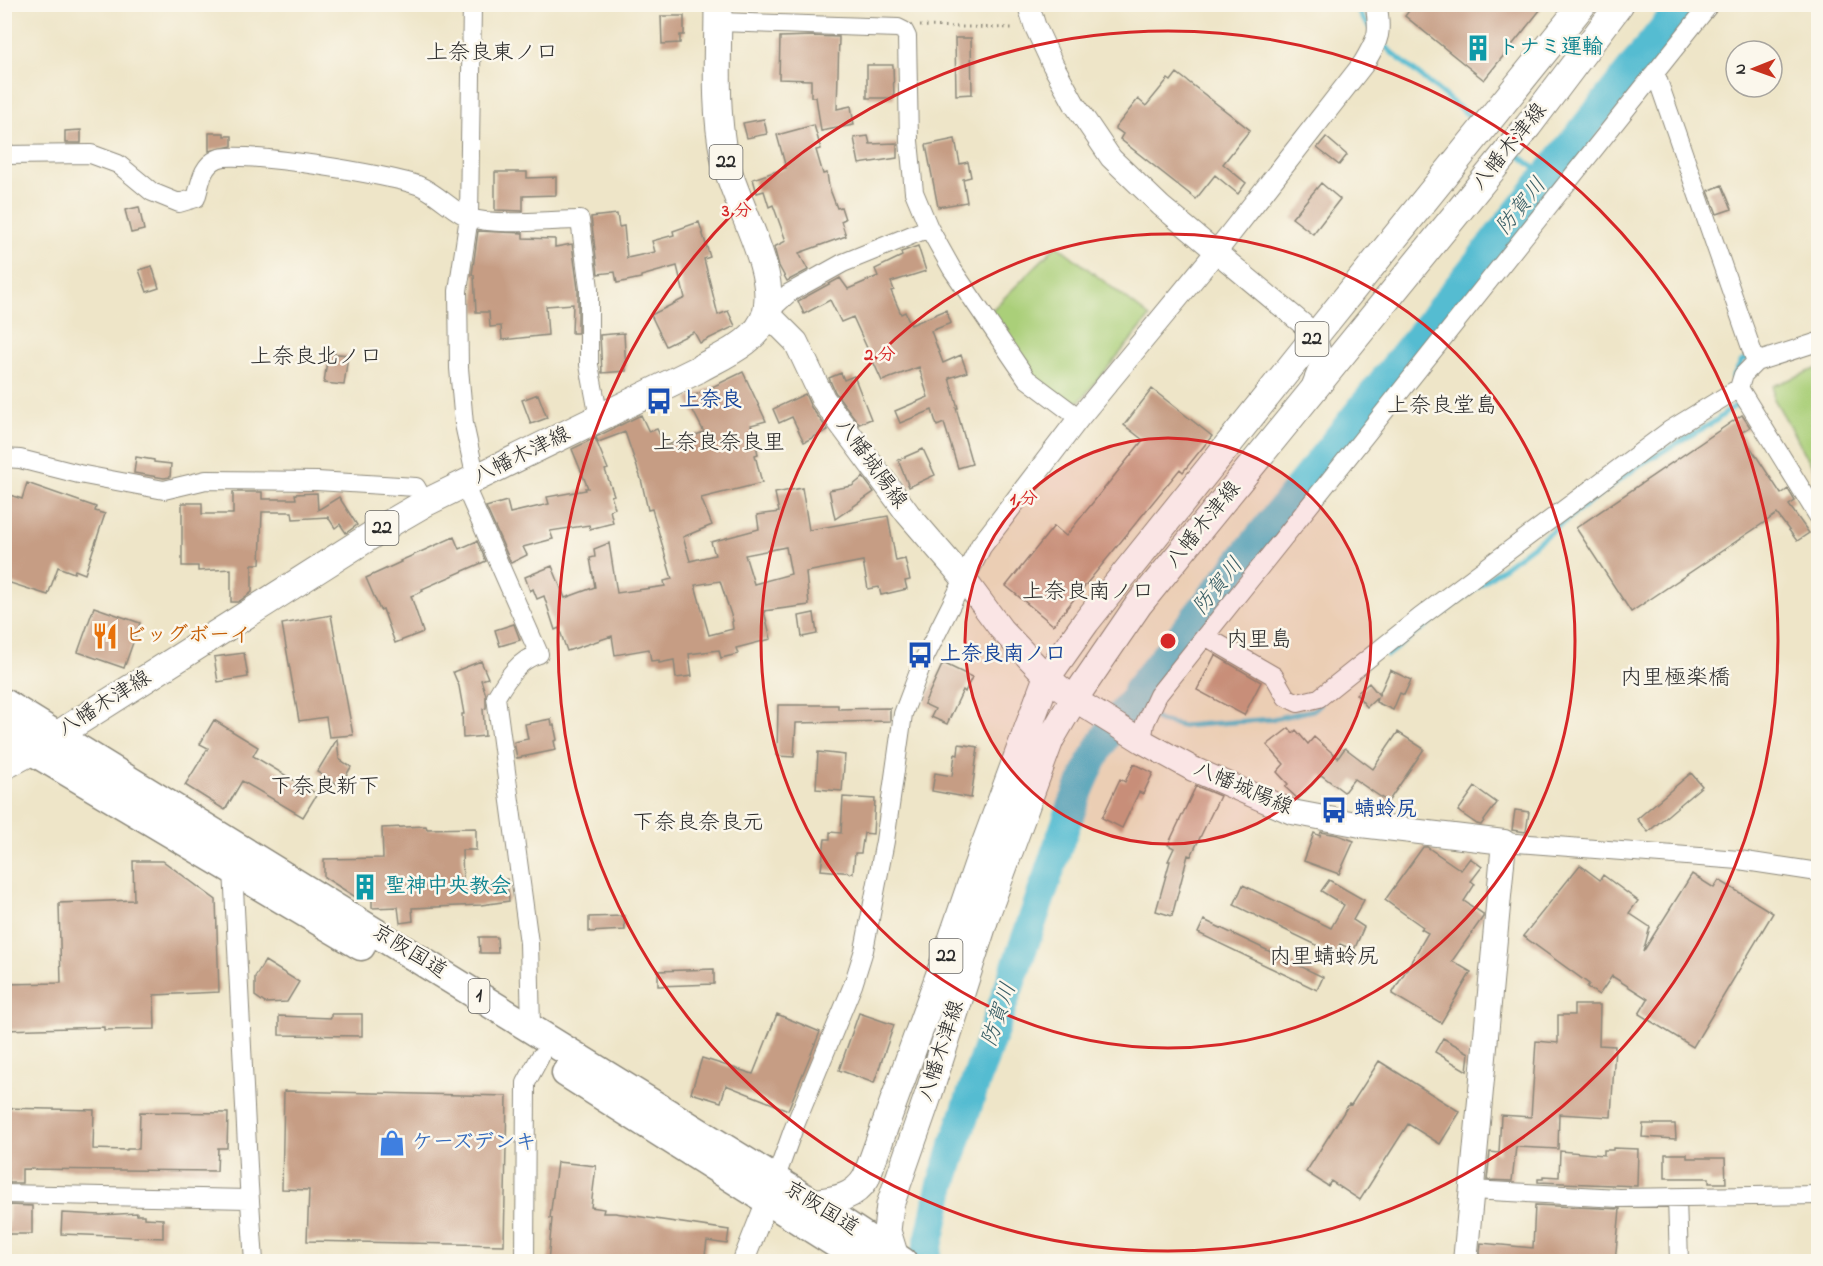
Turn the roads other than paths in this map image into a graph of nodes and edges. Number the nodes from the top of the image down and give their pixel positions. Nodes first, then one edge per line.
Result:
1 (472, 4) edge
2 (1028, 4) edge
3 (1376, 4) edge
4 (1583, 4) edge
5 (1620, 4) edge
6 (1710, 4) edge
7 (718, 13) edge
8 (1655, 72) junction
9 (4, 155) edge
10 (469, 217) junction
11 (929, 228) junction
12 (1216, 252) junction
13 (766, 313) junction
14 (1316, 335) junction
15 (1818, 342) edge
16 (1756, 362) junction
17 (1739, 388) junction
18 (1310, 394) junction
19 (599, 418) junction
20 (1079, 418) junction
21 (4, 458) edge
22 (470, 482) junction
23 (425, 503) junction
24 (1818, 516) edge
25 (964, 579) junction
26 (1205, 636) junction
27 (1047, 677) junction
28 (4, 704) edge
29 (1085, 706) junction
30 (4, 734) edge
31 (58, 735) junction
32 (1142, 741) junction
33 (32, 751) junction
34 (4, 766) edge
35 (1504, 842) junction
36 (233, 869) junction
37 (1818, 872) edge
38 (531, 1028) junction
39 (540, 1057) junction
40 (772, 1190) junction
41 (1472, 1190) junction
42 (4, 1194) edge
43 (1818, 1196) edge
44 (1677, 1198) junction
45 (249, 1199) junction
46 (813, 1203) junction
47 (899, 1259) edge
48 (254, 1262) edge
49 (525, 1262) edge
50 (743, 1262) edge
51 (865, 1262) edge
52 (1465, 1262) edge
53 (1679, 1262) edge

1 - 10 street
2 - 12 street
3 - 12 street
4 - 14 main road, 八幡木津線 / 22
5 - 18 main road, 八幡木津線 / 22
6 - 8 street
7 - 11 street
7 - 13 main road, 22
8 - 16 street
8 - 26 street
9 - 10 street
10 - 19 street
10 - 22 street
11 - 13 street
11 - 20 street
12 - 14 street
12 - 20 street
13 - 19 main road, 八幡木津線 / 22
13 - 25 main road, 八幡城陽線
14 - 18 street
14 - 27 main road, 八幡木津線 / 22
15 - 16 street
16 - 17 street
17 - 24 street
17 - 26 street
18 - 29 main road, 八幡木津線 / 22
19 - 22 main road, 八幡木津線 / 22
20 - 25 street
21 - 23 street
22 - 23 main road, 八幡木津線 / 22
22 - 38 street
23 - 31 main road, 八幡木津線 / 22
25 - 27 main road, 八幡城陽線
25 - 40 street
26 - 32 street
27 - 29 main road, 八幡城陽線
27 - 46 main road, 八幡木津線 / 22
28 - 31 highway, 京阪国道 / 1
29 - 32 main road, 八幡城陽線
29 - 47 main road, 八幡木津線 / 22
30 - 33 highway, 京阪国道 / 1
31 - 33 main road, 八幡木津線 / 22
31 - 38 highway, 京阪国道 / 1
32 - 35 main road, 八幡城陽線
33 - 34 main road, 八幡木津線 / 22
33 - 36 highway, 京阪国道 / 1
35 - 37 street
35 - 41 main road
36 - 39 highway, 京阪国道 / 1
36 - 45 street
38 - 40 highway, 京阪国道 / 1
39 - 40 highway, 京阪国道 / 1
39 - 49 street
40 - 46 highway, 京阪国道 / 1
40 - 50 street
40 - 51 highway, 京阪国道 / 1
41 - 44 street
41 - 52 main road
42 - 45 street
43 - 44 street
44 - 53 street
45 - 48 street
46 - 47 highway, 京阪国道 / 1

